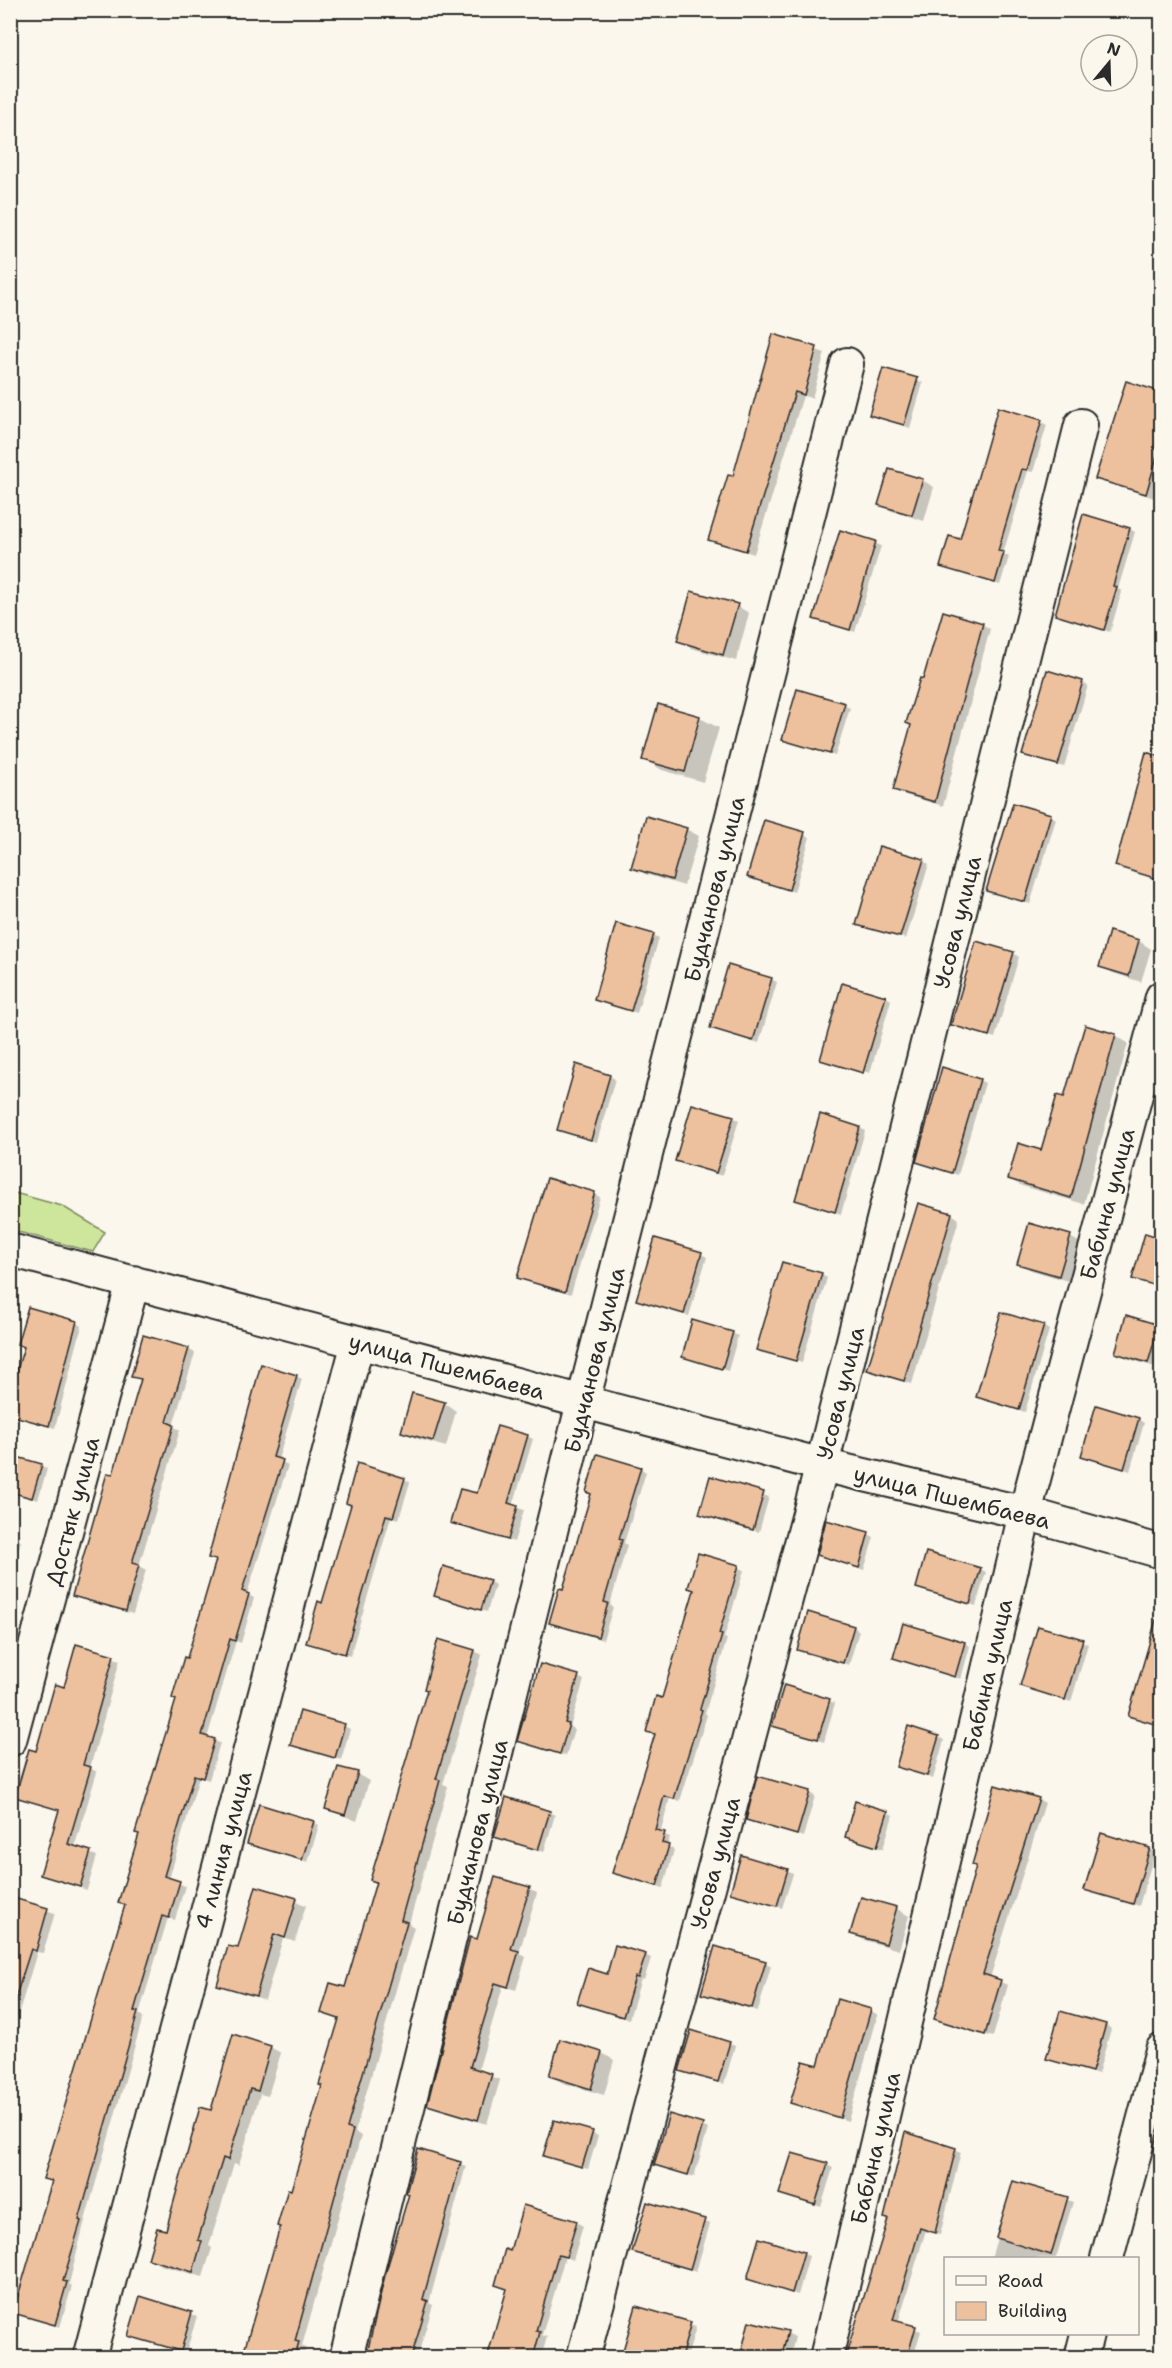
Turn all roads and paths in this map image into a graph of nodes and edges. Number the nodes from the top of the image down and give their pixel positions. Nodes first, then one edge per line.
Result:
1 (847, 364) dead end
2 (1082, 425) dead end
3 (1161, 997) edge
4 (10, 1250) edge
5 (133, 1282) junction
6 (358, 1342) junction
7 (584, 1402) junction
8 (822, 1465) junction
9 (1025, 1513) junction
10 (1161, 1552) edge
11 (10, 1740) edge
12 (1161, 2050) edge
13 (1108, 2257) edge
14 (1087, 2335) edge
15 (89, 2358) edge
16 (346, 2358) edge
17 (582, 2358) edge
18 (826, 2358) edge
19 (1081, 2358) edge

1 - 7 street, Будчанова улица
2 - 8 street, Усова улица
3 - 9 street, Бабина улица
4 - 5 street, улица Пшембаева
5 - 6 street, улица Пшембаева
5 - 11 street, Достык улица
6 - 7 street, улица Пшембаева
6 - 15 street, 4 линия улица
7 - 8 street, улица Пшембаева
7 - 16 street, Будчанова улица
8 - 9 street, улица Пшембаева
8 - 17 street, Усова улица
9 - 10 street, улица Пшембаева
9 - 18 street, Бабина улица
12 - 13 street
14 - 19 street

